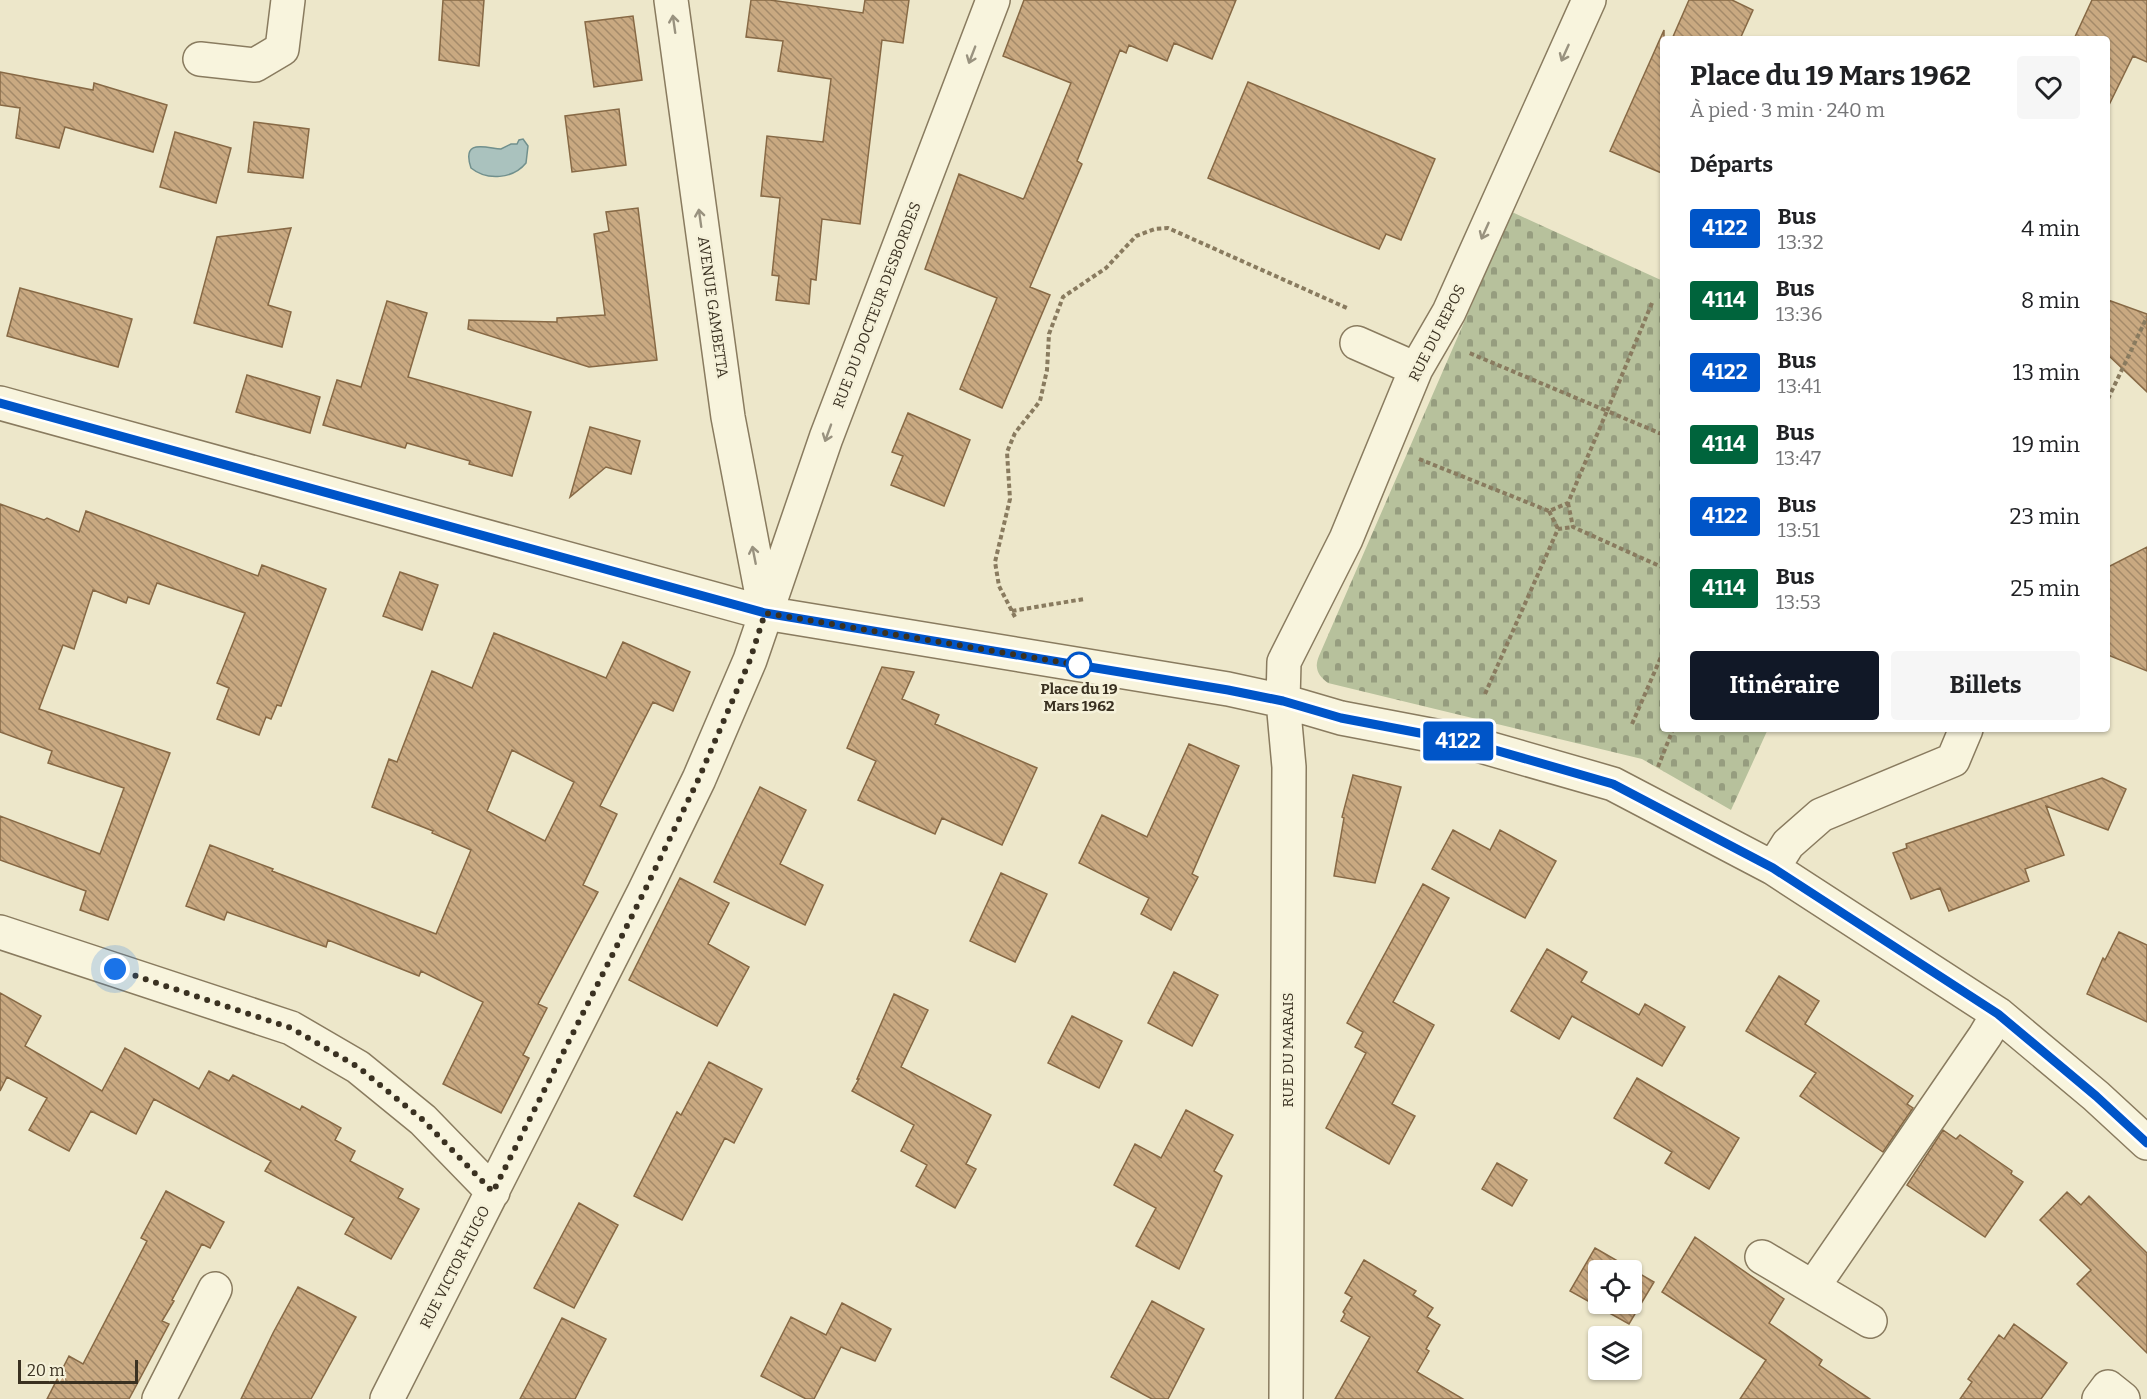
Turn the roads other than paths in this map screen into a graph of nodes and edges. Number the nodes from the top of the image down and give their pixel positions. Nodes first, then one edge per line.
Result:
1 (288, 0) edge
2 (671, 0) edge
3 (993, 0) edge
4 (1589, 0) edge
5 (201, 59) dead end
6 (1356, 327) road end
7 (1416, 369) junction
8 (0, 403) edge
9 (765, 613) junction
10 (1283, 701) junction
11 (1965, 732) edge
12 (1773, 868) junction
13 (0, 932) edge
14 (1998, 1014) junction
15 (2147, 1143) edge
16 (493, 1192) junction
17 (1762, 1257) dead end
18 (1813, 1287) junction
19 (215, 1289) dead end
20 (1870, 1321) dead end
21 (159, 1399) edge
22 (387, 1399) edge
23 (1286, 1399) edge
24 (2099, 1399) edge
25 (2123, 1399) edge

1 - 5 street
9 -> 2 street, AVENUE GAMBETTA
3 -> 9 street, RUE DU DOCTEUR DESBORDES
4 -> 7 street, RUE DU REPOS
6 - 7 street
7 - 10 street, RUE DU REPOS
8 - 9 street
9 - 10 street
9 - 16 street, RUE VICTOR HUGO
10 - 12 street
10 - 23 street, RUE DU MARAIS
11 - 12 street
12 - 14 street
13 - 16 street
14 - 15 street
14 - 18 street
16 - 22 street, RUE VICTOR HUGO
17 - 18 street
18 - 20 street
19 - 21 street
24 - 25 street

